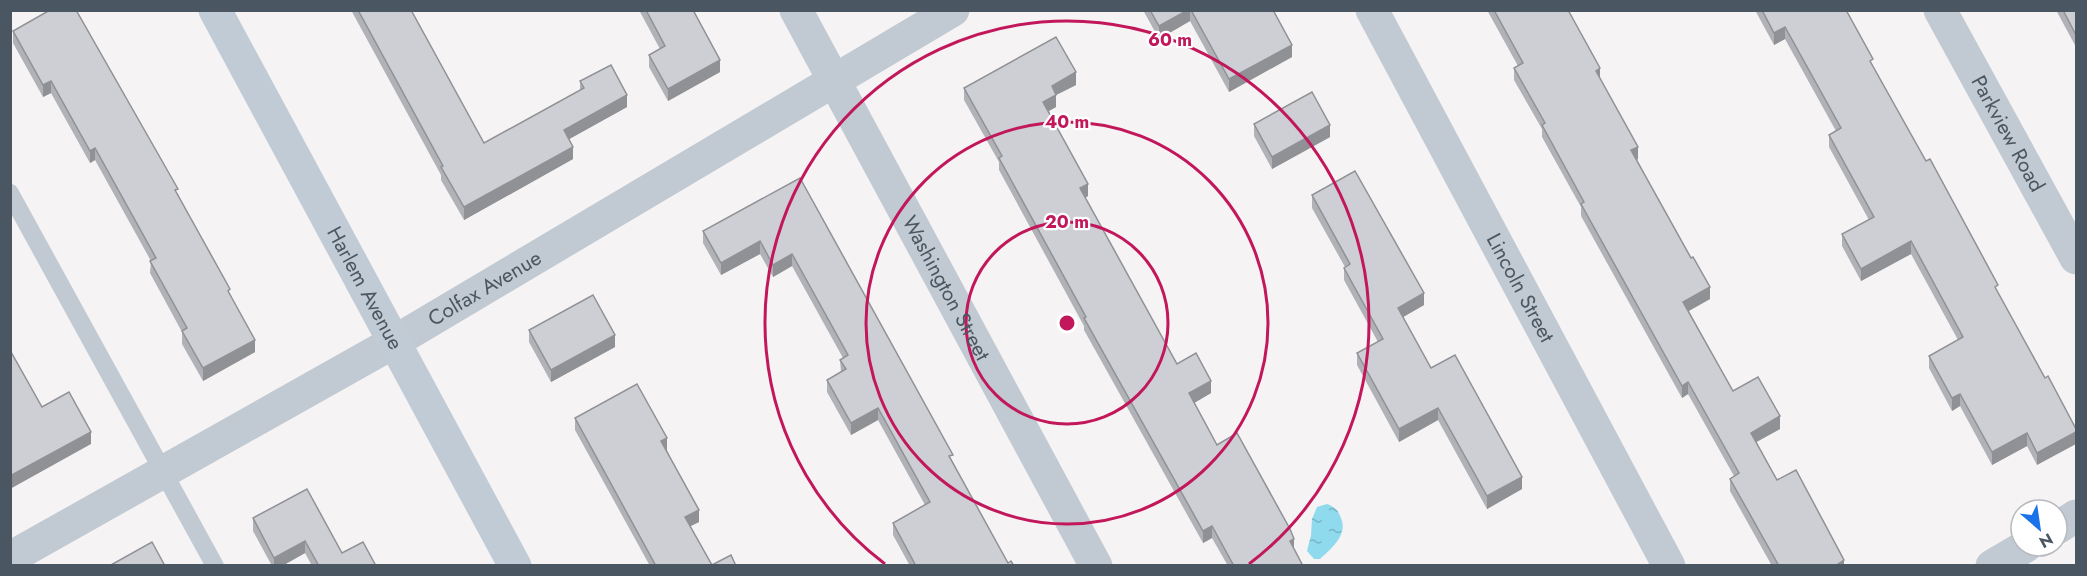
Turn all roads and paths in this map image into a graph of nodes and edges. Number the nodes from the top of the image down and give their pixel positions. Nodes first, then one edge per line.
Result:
1 (215, 10) edge
2 (796, 10) edge
3 (953, 10) edge
4 (1372, 10) edge
5 (1940, 10) edge
6 (834, 81) junction
7 (10, 193) edge
8 (2076, 258) edge
9 (394, 342) junction
10 (163, 472) junction
11 (2009, 556) edge
12 (10, 558) edge
13 (215, 566) edge
14 (515, 566) edge
15 (1096, 566) edge
16 (1669, 566) edge
17 (1992, 566) edge

1 - 9 main road, Harlem Avenue
2 - 6 street, Washington Street
3 - 6 street, Colfax Avenue
4 - 16 street, Lincoln Street
5 - 8 street, Parkview Road
6 - 9 street, Colfax Avenue
6 - 15 street, Washington Street
7 - 10 lane
9 - 10 street, Colfax Avenue
9 - 14 main road, Harlem Avenue
10 - 12 street, Colfax Avenue
10 - 13 lane
11 - 17 street

